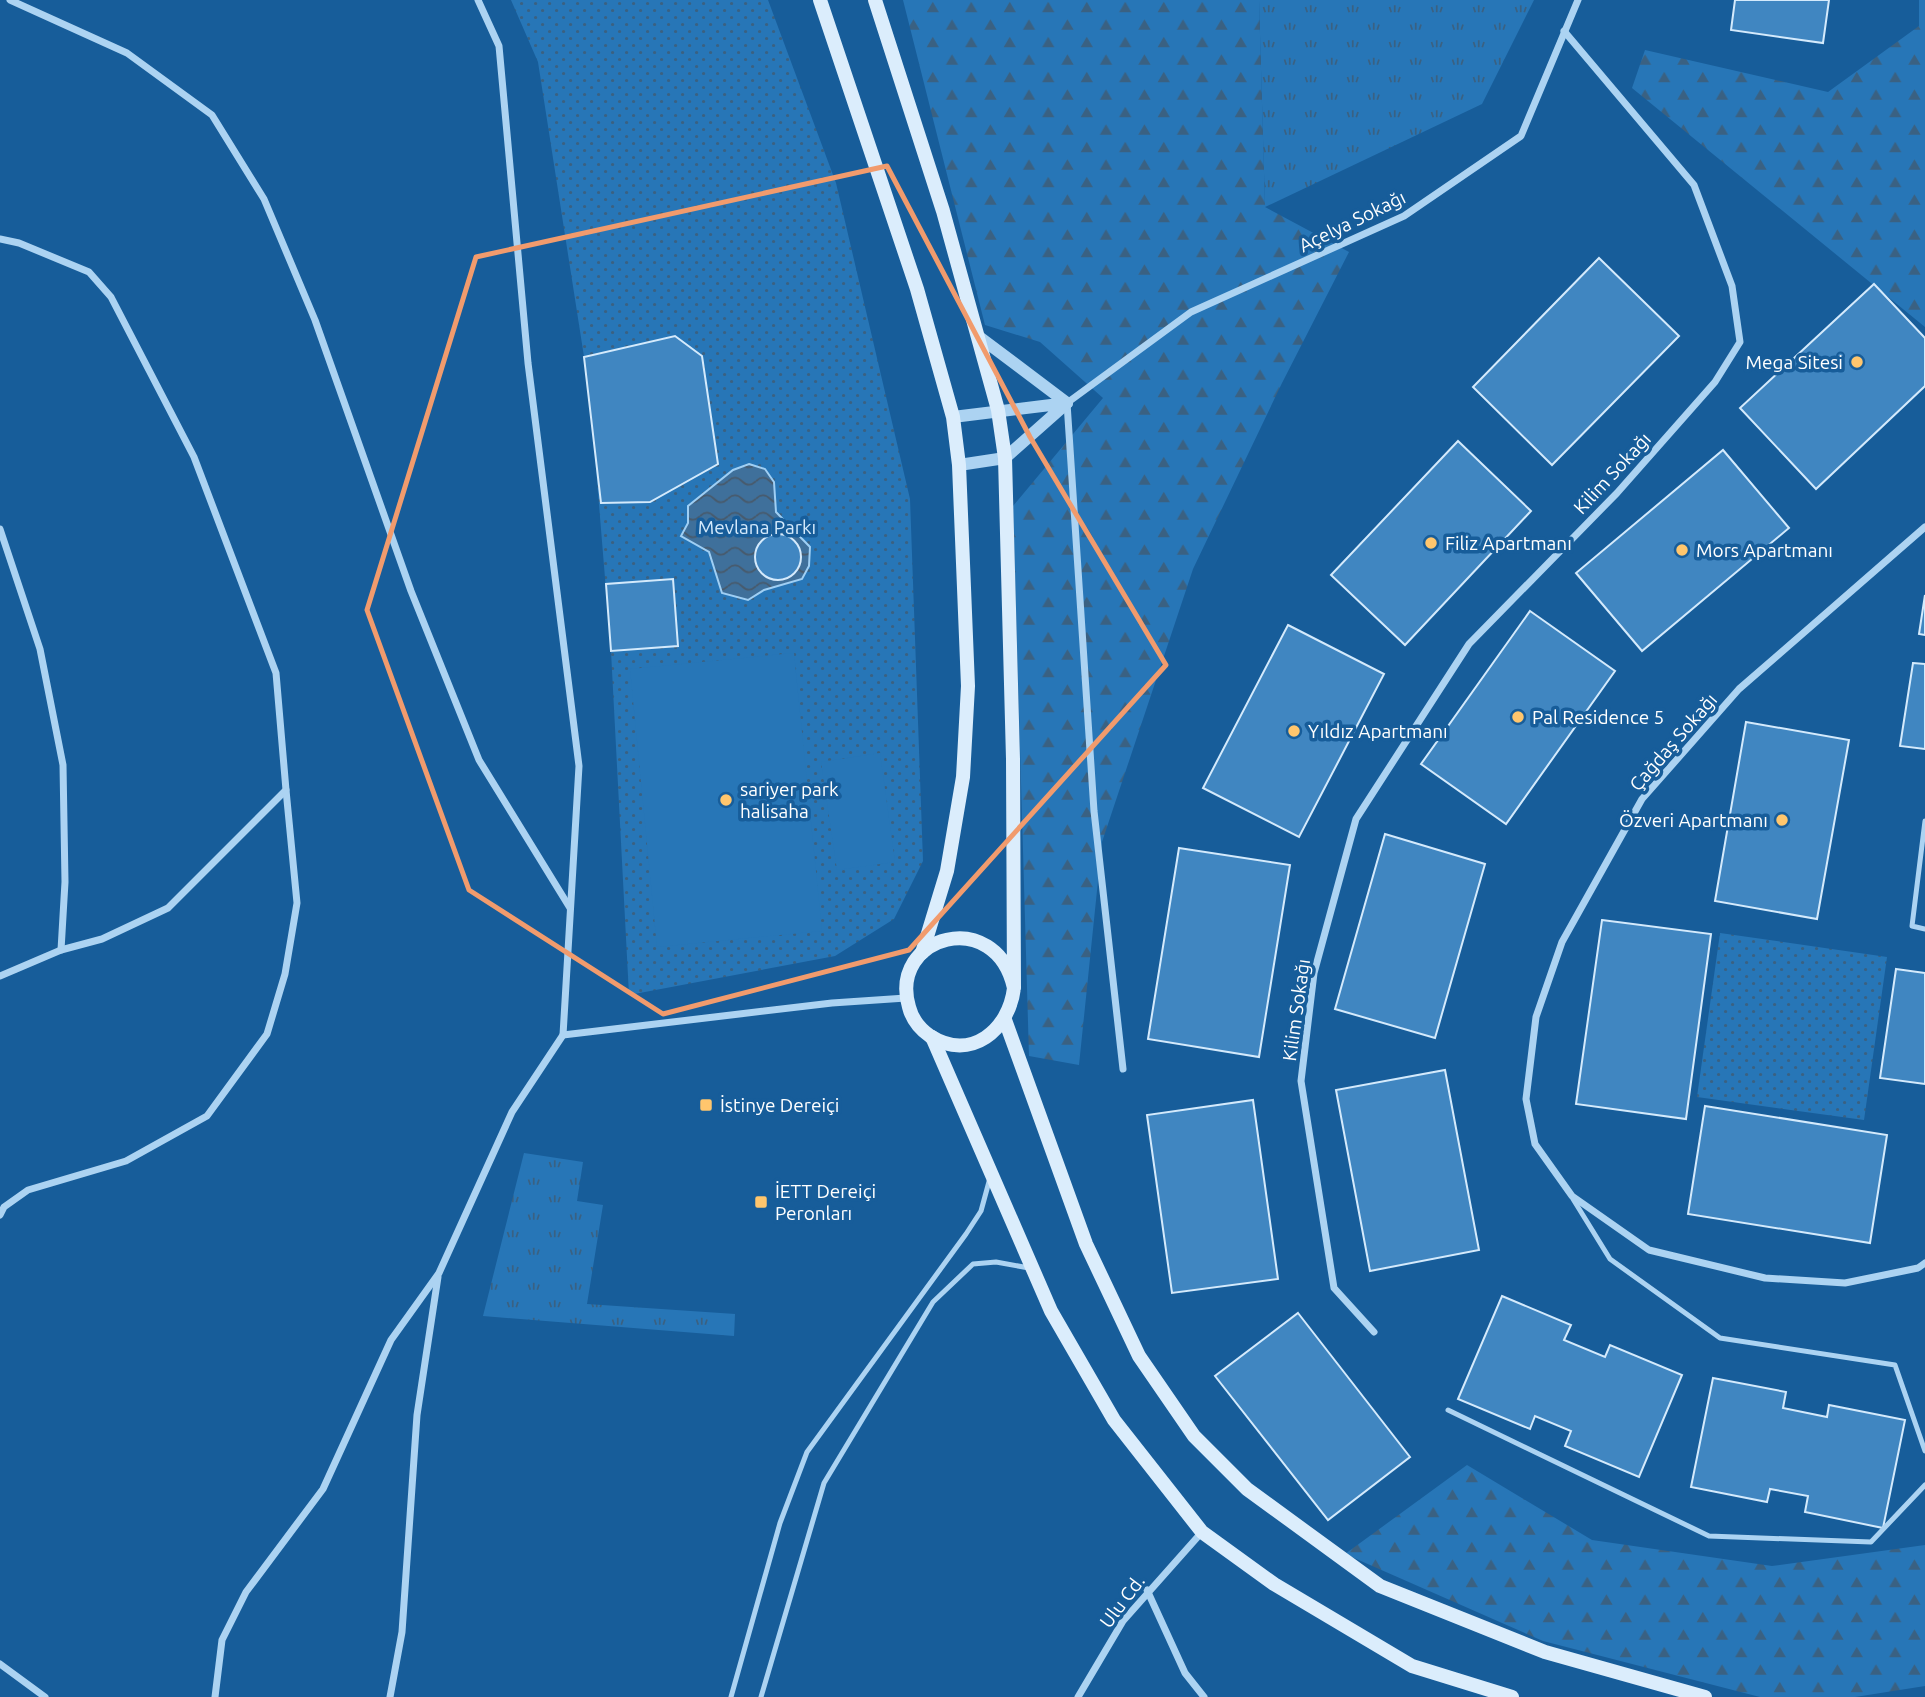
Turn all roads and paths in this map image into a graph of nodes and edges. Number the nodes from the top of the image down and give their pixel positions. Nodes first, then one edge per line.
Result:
1 (10, 0) edge
2 (478, 0) edge
3 (820, 0) edge
4 (875, 0) edge
5 (1578, 0) edge
6 (1564, 31) junction
7 (0, 239) edge
8 (978, 335) junction
9 (1067, 403) junction
10 (998, 410) junction
11 (953, 417) junction
12 (1005, 458) junction
13 (959, 465) junction
14 (1925, 527) edge
15 (0, 529) edge
16 (286, 790) junction
17 (1925, 821) edge
18 (570, 909) junction
19 (1925, 929) edge
20 (61, 950) junction
21 (922, 953) junction
22 (0, 976) edge
23 (1014, 988) junction
24 (906, 998) junction
25 (1005, 1020) junction
26 (563, 1035) junction
27 (932, 1037) junction
28 (1123, 1069) dead end
29 (992, 1172) junction
30 (1572, 1196) junction
31 (0, 1215) edge
32 (1925, 1263) edge
33 (1032, 1269) junction
34 (439, 1272) junction
35 (1374, 1332) dead end
36 (1448, 1410) dead end
37 (1925, 1451) edge
38 (1925, 1485) edge
39 (1202, 1532) junction
40 (1147, 1590) junction
41 (0, 1664) edge
42 (45, 1697) edge
43 (215, 1697) edge
44 (390, 1697) edge
45 (730, 1697) edge
46 (761, 1697) edge
47 (1078, 1697) edge
48 (1204, 1697) edge
49 (1512, 1697) edge
50 (1705, 1697) edge

1 - 18 street
2 - 18 street
3 - 11 main road
4 - 8 main road
5 - 6 street, Açelya Sokağı
6 - 9 street, Açelya Sokağı
6 - 35 street, Kilim Sokağı
7 - 16 street
8 - 9 street
8 - 10 main road
9 - 10 street
9 - 12 street
9 - 28 street
10 - 11 street
10 - 12 main road
11 - 13 main road
12 - 13 street
12 - 23 main road
13 - 21 main road
14 - 30 street, Çağdaş Sokağı
15 - 20 street
16 - 20 street
16 - 31 street
17 - 19 lane
18 - 26 street
20 - 22 street
21 - 23 main road
21 - 24 main road
23 - 25 main road
24 - 26 street
24 - 27 main road
25 - 27 main road
25 - 50 main road
26 - 34 street
27 - 29 main road
29 - 33 main road
29 - 45 lane
30 - 32 street, Çağdaş Sokağı
30 - 37 lane
33 - 39 main road
33 - 46 lane
34 - 43 street
34 - 44 street
36 - 38 lane
39 - 40 street, Ulu Cd.
39 - 49 main road
40 - 47 street, Ulu Cd.
40 - 48 street
41 - 42 street

